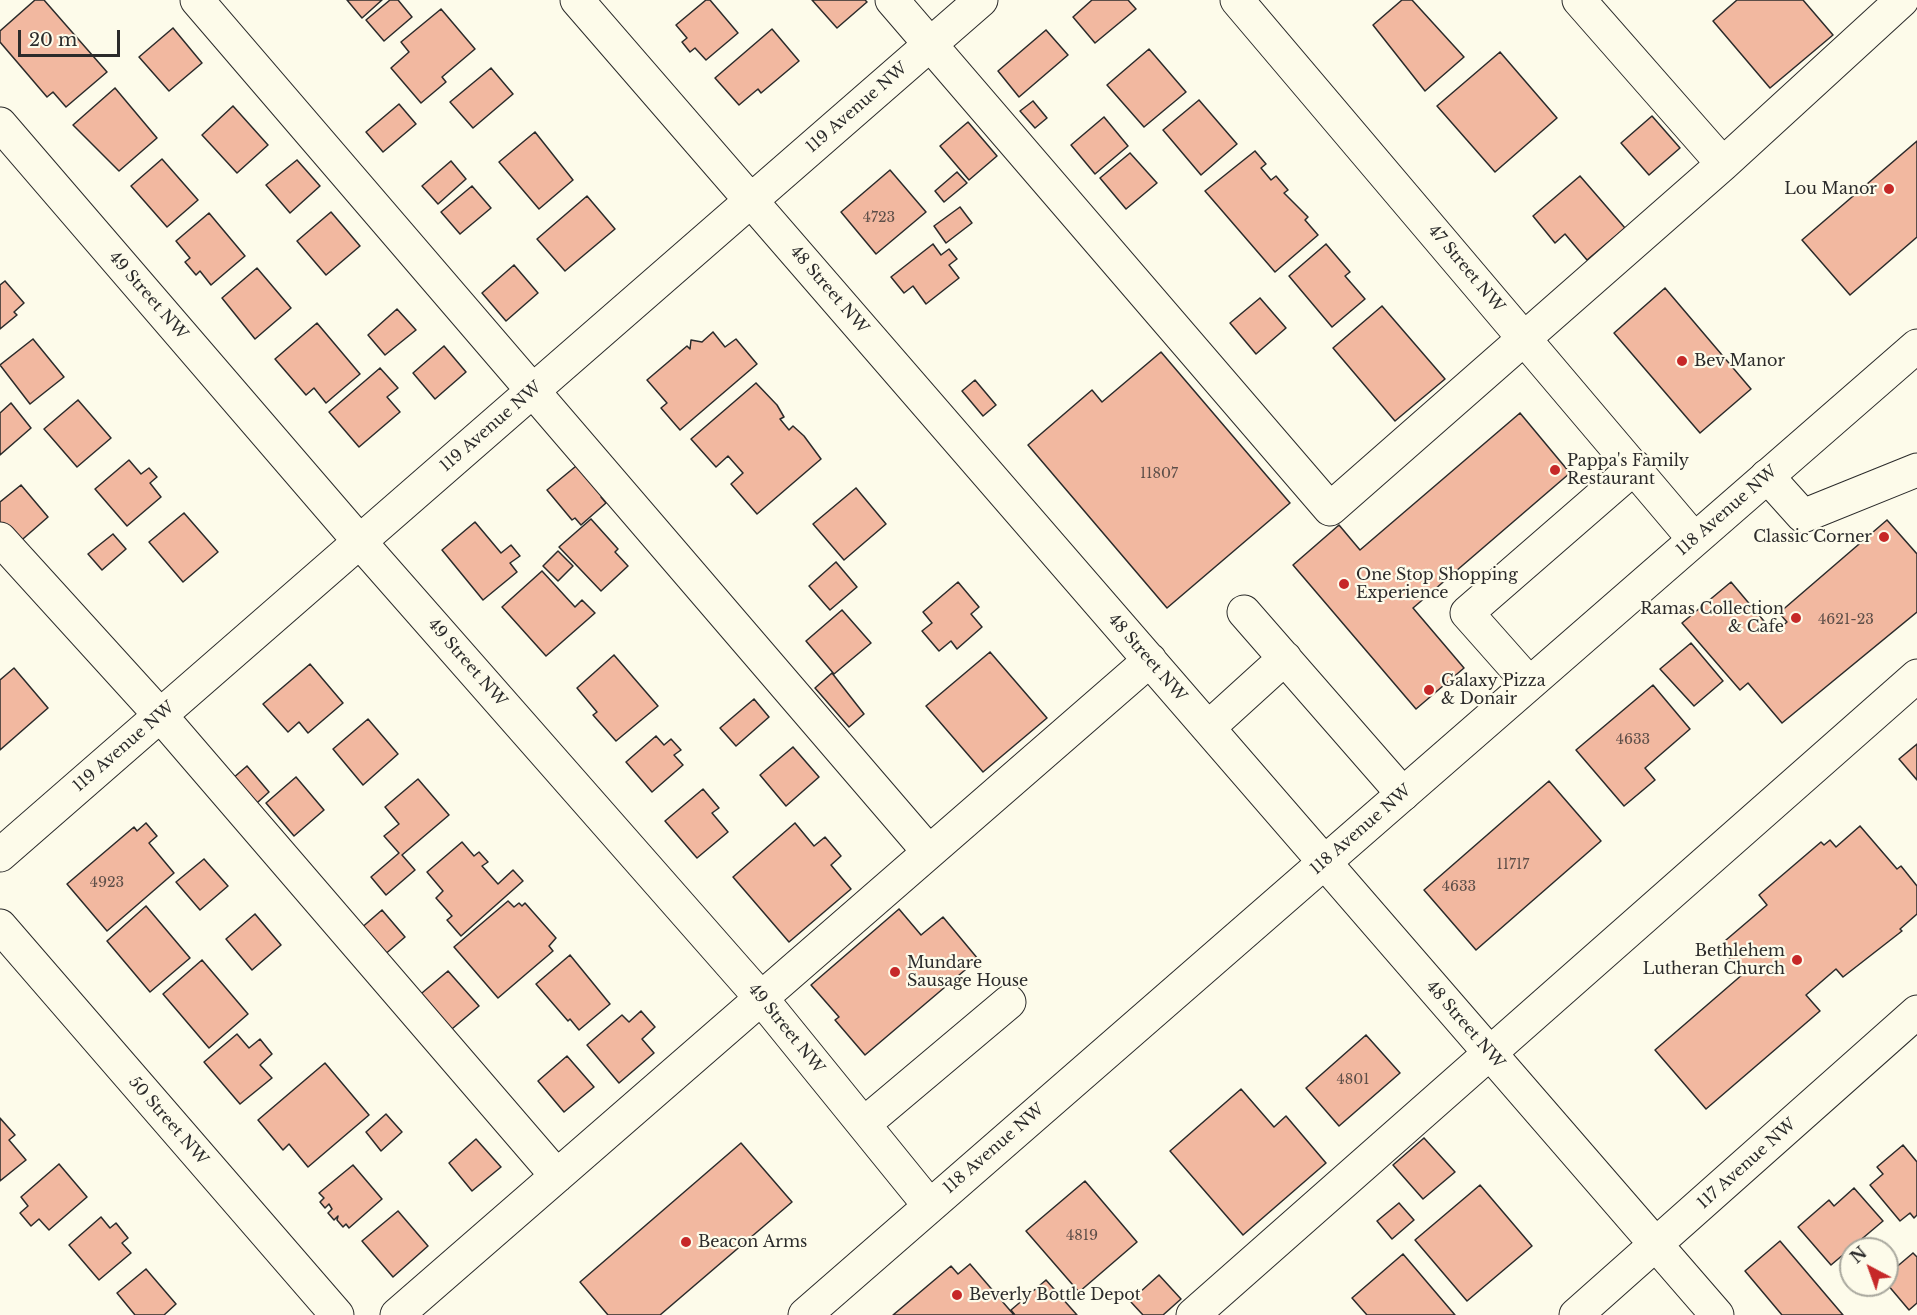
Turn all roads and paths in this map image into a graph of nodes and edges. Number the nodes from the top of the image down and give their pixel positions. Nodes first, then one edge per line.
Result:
1 (196, 0) edge
2 (577, 0) edge
3 (892, 0) edge
4 (981, 0) edge
5 (1237, 0) edge
6 (1579, 0) edge
7 (1902, 0) edge
8 (930, 45) junction
9 (0, 124) edge
10 (1723, 164) junction
11 (751, 201) junction
12 (1526, 338) junction
13 (1917, 346) edge
14 (533, 391) junction
15 (1635, 467) junction
16 (1917, 470) edge
17 (1767, 476) junction
18 (0, 538) edge
19 (1694, 539) junction
20 (360, 542) junction
21 (1244, 612) dead end
22 (1285, 658) junction
23 (1150, 660) junction
24 (1917, 676) edge
25 (1529, 683) junction
26 (160, 715) junction
27 (1208, 728) junction
28 (1403, 794) junction
29 (929, 852) junction
30 (0, 855) edge
31 (1324, 862) junction
32 (0, 926) edge
33 (762, 998) junction
34 (1009, 1002) dead end
35 (1917, 1012) edge
36 (1490, 1053) junction
37 (864, 1124) junction
38 (557, 1176) junction
39 (929, 1205) junction
40 (1657, 1245) junction
41 (337, 1315) edge
42 (397, 1315) edge
43 (805, 1315) edge
44 (1193, 1315) edge
45 (1576, 1315) edge
46 (1717, 1315) edge

1 - 14 street
2 - 11 street, 48 Street NW
3 - 8 street
4 - 8 street, 119 Avenue NW
5 - 12 street, 47 Street NW
6 - 10 street
7 - 10 street
8 - 11 street, 119 Avenue NW
8 - 12 street
9 - 20 street, 49 Street NW
10 - 12 street
11 - 14 street, 119 Avenue NW
11 - 23 street, 48 Street NW
12 - 15 street, 47 Street NW
13 - 17 street, 118 Avenue NW
14 - 20 street, 119 Avenue NW
14 - 29 street
15 - 19 street, 47 Street NW
15 - 25 street
16 - 17 street
17 - 19 street, 118 Avenue NW
18 - 26 street
19 - 25 street, 118 Avenue NW
20 - 26 street, 119 Avenue NW
20 - 33 street, 49 Street NW
21 - 22 street
22 - 27 street
22 - 28 street
23 - 27 street, 48 Street NW
23 - 29 street
24 - 36 street
25 - 28 street, 118 Avenue NW
26 - 30 street, 119 Avenue NW
26 - 38 street
27 - 31 street, 48 Street NW
28 - 31 street, 118 Avenue NW
29 - 33 street
31 - 36 street, 48 Street NW
31 - 39 street, 118 Avenue NW
32 - 41 street, 50 Street NW
33 - 37 street, 49 Street NW
33 - 38 street
34 - 37 street
35 - 40 street, 117 Avenue NW
36 - 40 street, 48 Street NW
36 - 44 street
37 - 39 street, 49 Street NW
38 - 42 street
39 - 43 street, 118 Avenue NW
40 - 45 street, 117 Avenue NW
40 - 46 street, 48 Street NW

